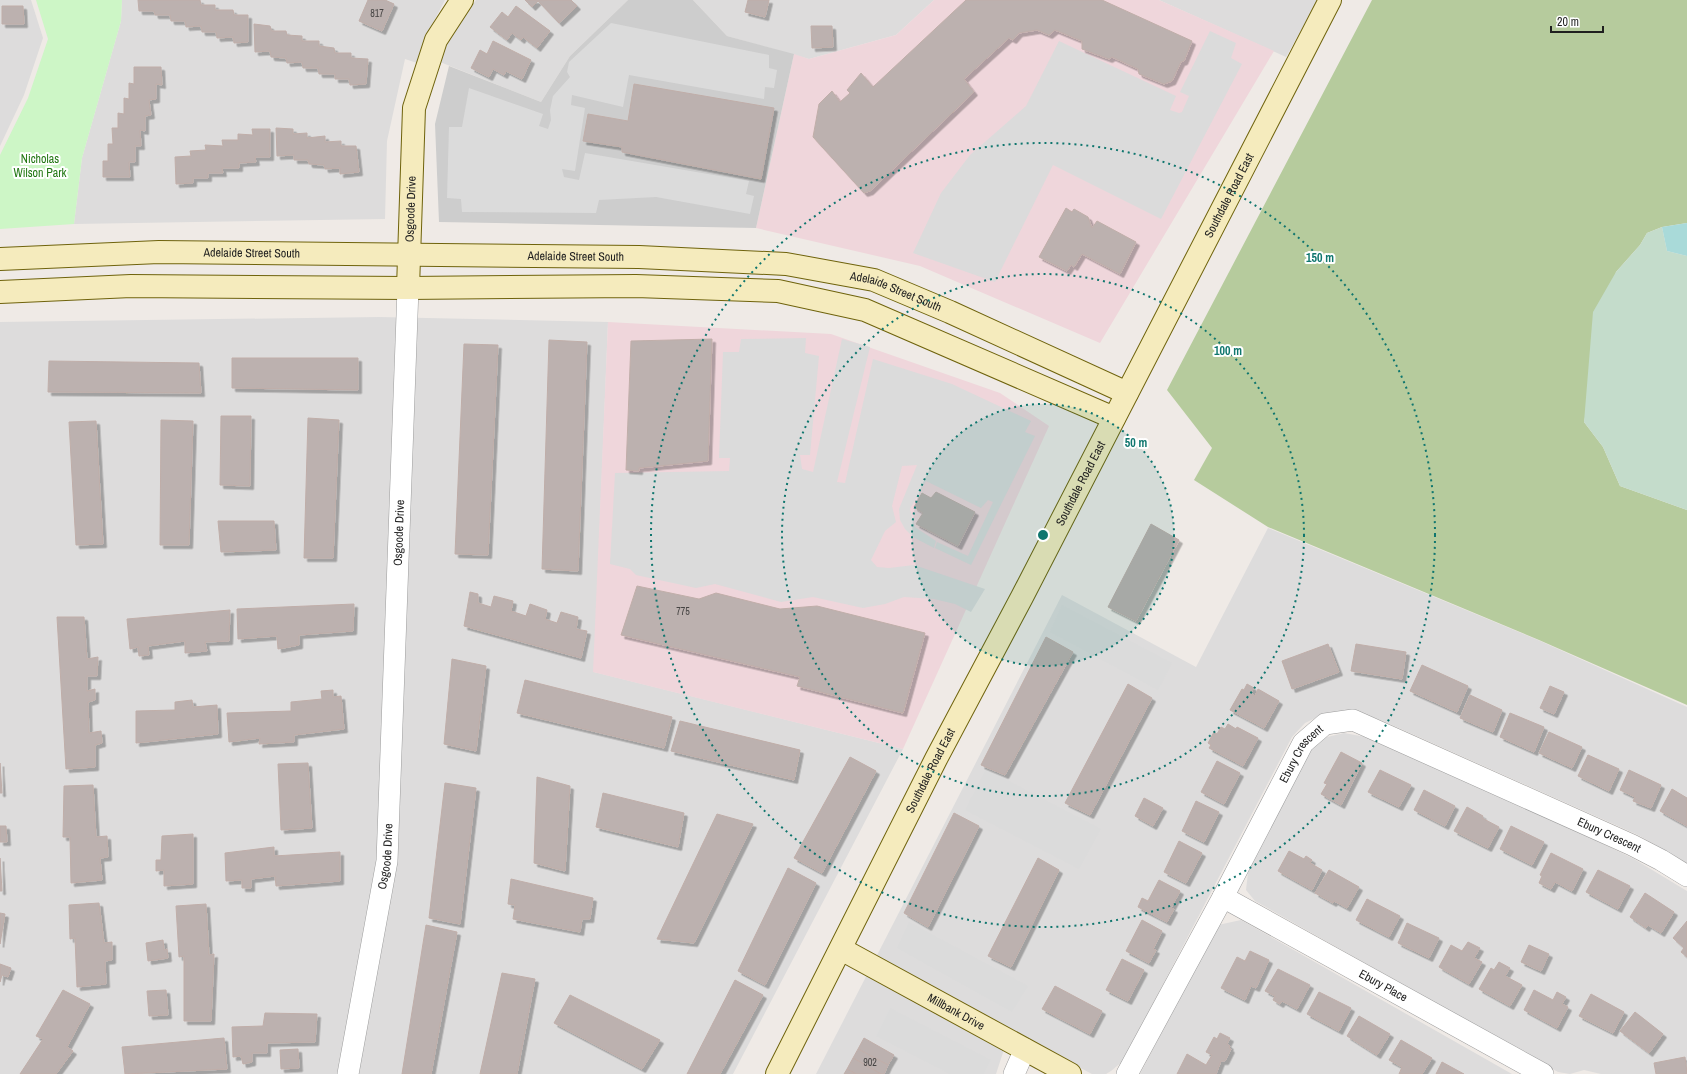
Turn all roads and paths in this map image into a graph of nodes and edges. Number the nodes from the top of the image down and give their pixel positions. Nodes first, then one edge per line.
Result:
1 (462, 0) edge
2 (1330, 0) edge
3 (409, 255) junction
4 (0, 259) edge
5 (408, 288) junction
6 (0, 292) edge
7 (1127, 393) junction
8 (1114, 418) junction
9 (1687, 876) edge
10 (1223, 897) junction
11 (841, 949) junction
12 (1025, 1049) junction
13 (348, 1074) edge
14 (777, 1074) edge
15 (1014, 1074) edge
16 (1070, 1074) edge
17 (1127, 1074) edge
18 (1543, 1074) edge

1 - 3 street, Osgoode Drive
2 - 7 street, Southdale Road East
3 - 4 street, Adelaide Street South
3 - 5 street, Osgoode Drive
3 - 7 street, Adelaide Street South
5 - 6 street
5 - 8 street
5 - 13 street, Osgoode Drive
7 - 8 street, Southdale Road East
8 - 11 street, Southdale Road East
9 - 10 street, Ebury Crescent
10 - 17 street, Ebury Crescent
10 - 18 street, Ebury Place
11 - 12 street, Millbank Drive
11 - 14 street, Southdale Road East
12 - 15 street
12 - 16 street, Millbank Drive

